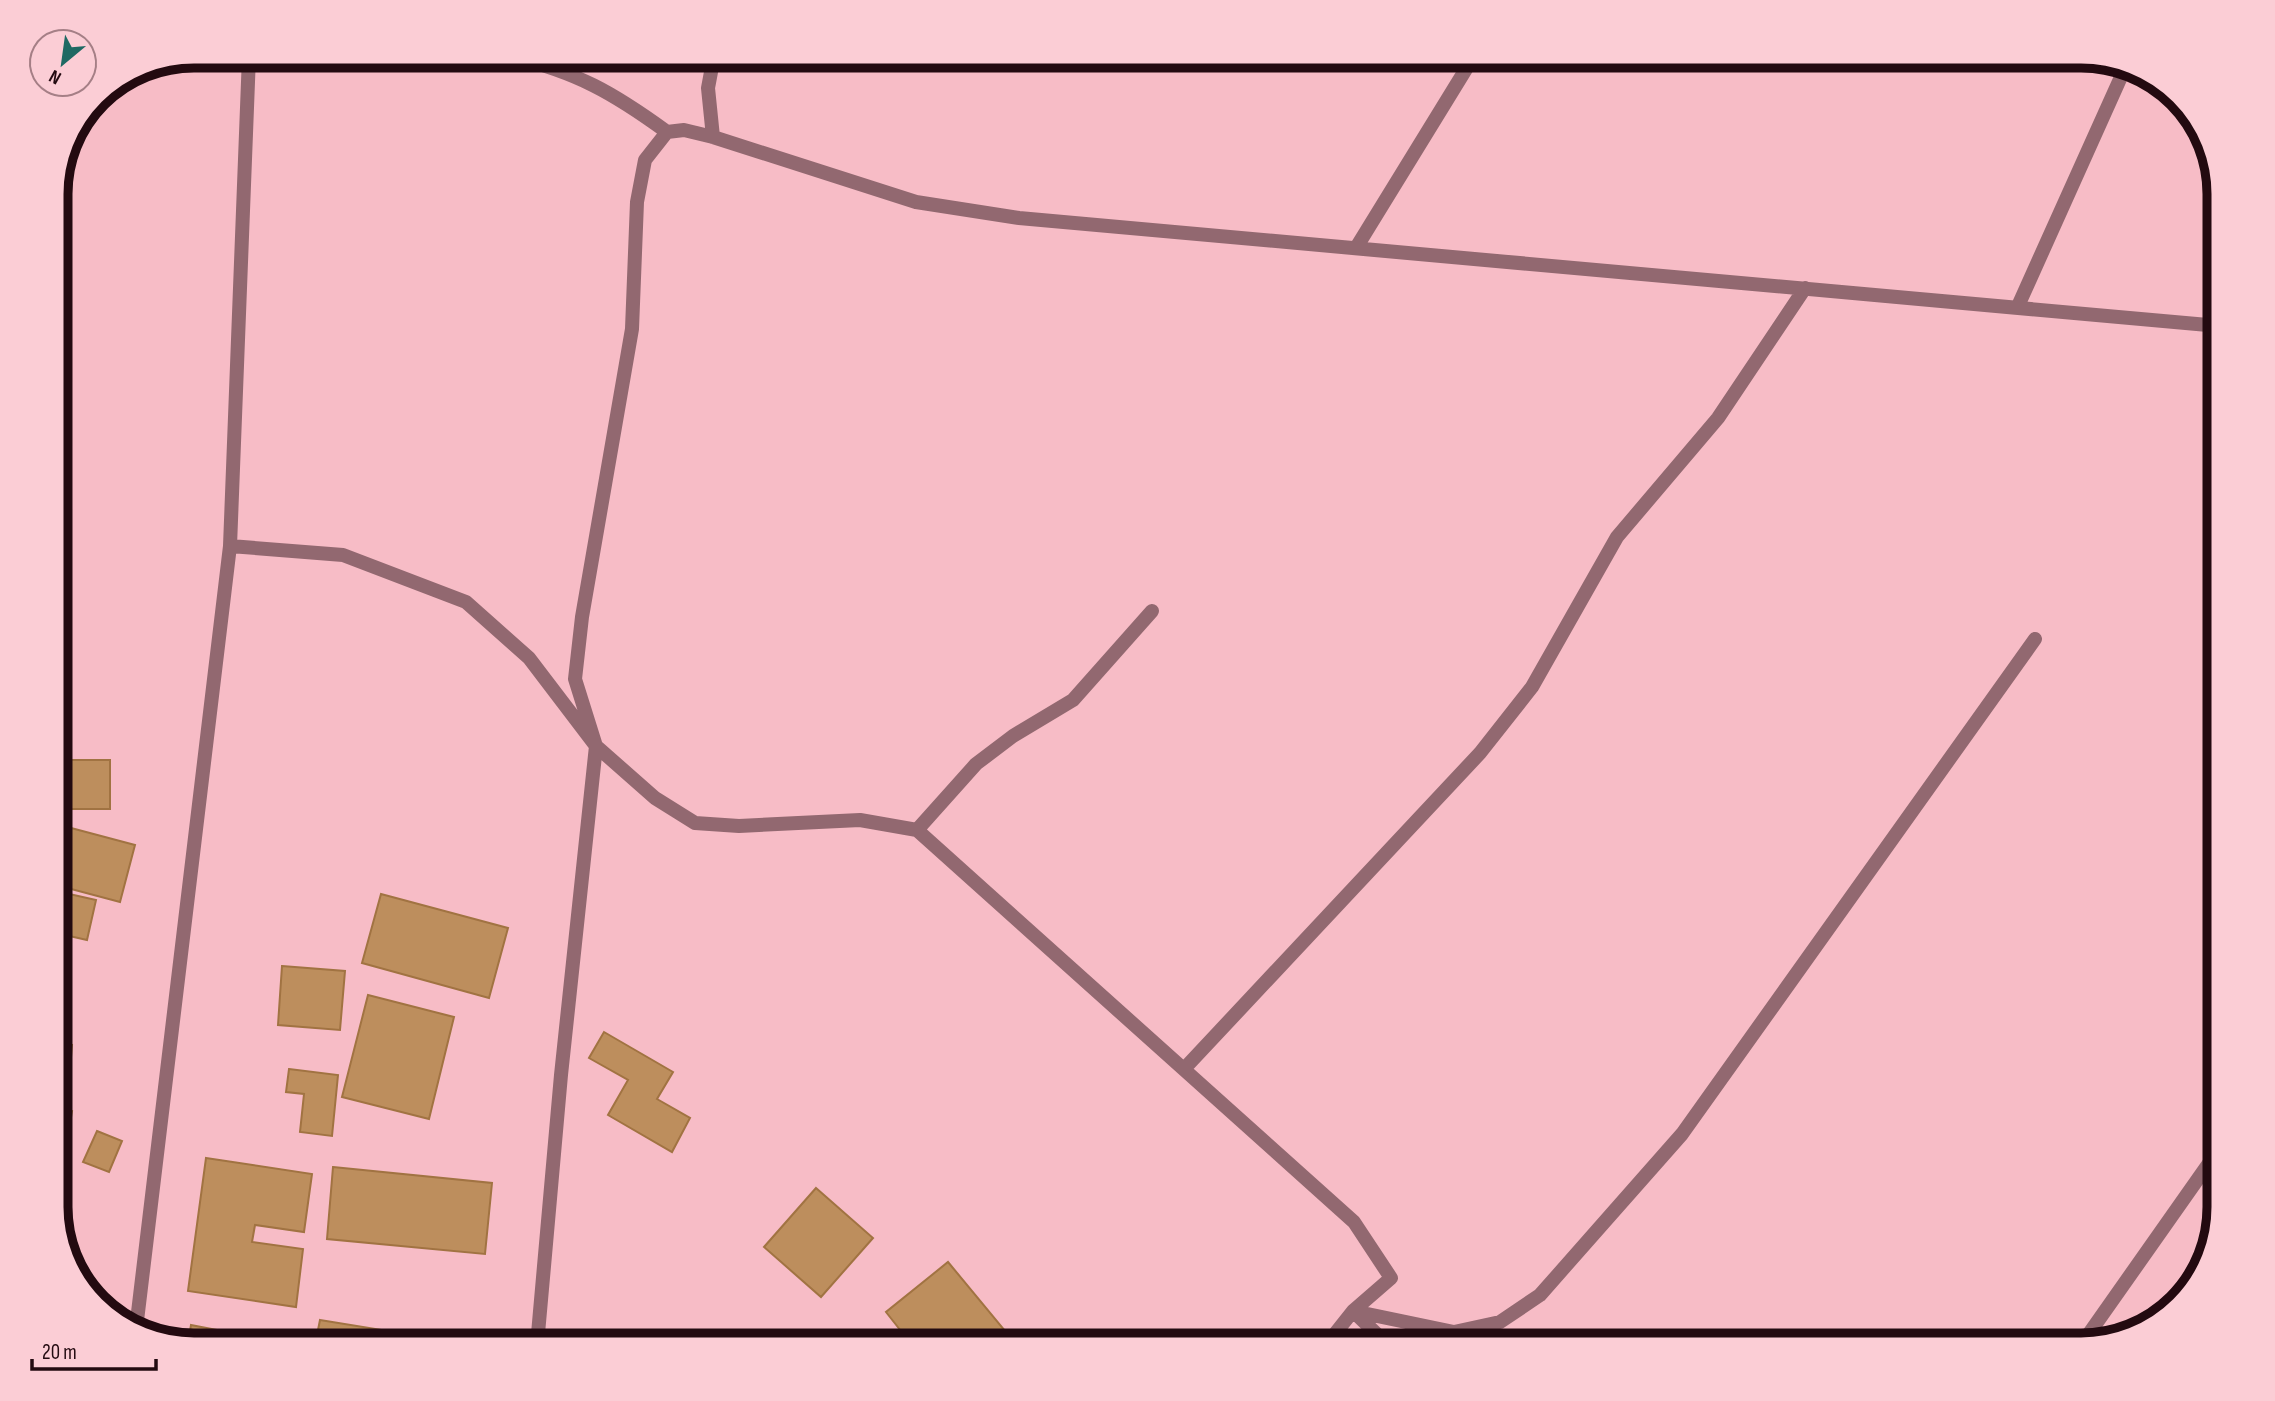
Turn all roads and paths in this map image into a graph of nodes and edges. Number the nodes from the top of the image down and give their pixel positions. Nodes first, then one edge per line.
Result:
1 (1466, 68) edge
2 (248, 69) edge
3 (561, 69) edge
4 (712, 69) edge
5 (2122, 76) edge
6 (667, 132) junction
7 (713, 137) junction
8 (1356, 248) junction
9 (1805, 288) junction
10 (2018, 306) junction
11 (2206, 325) edge
12 (230, 546) junction
13 (1152, 611) dead end
14 (2035, 639) dead end
15 (596, 746) junction
16 (917, 830) junction
17 (1184, 1069) junction
18 (2207, 1166) edge
19 (1353, 1311) junction
20 (137, 1319) edge
21 (2090, 1332) edge
22 (538, 1333) edge
23 (1336, 1333) edge
24 (1376, 1333) edge

1 - 8 street
2 - 12 street
3 - 6 street
4 - 7 street
5 - 10 street
6 - 7 street
6 - 15 street
7 - 8 street
8 - 9 street
9 - 10 street
9 - 17 street
10 - 11 street
12 - 15 street
12 - 20 street
13 - 16 street
14 - 19 street
15 - 16 street
15 - 22 street
16 - 17 street
17 - 19 street
18 - 21 street
19 - 23 street
19 - 24 street

